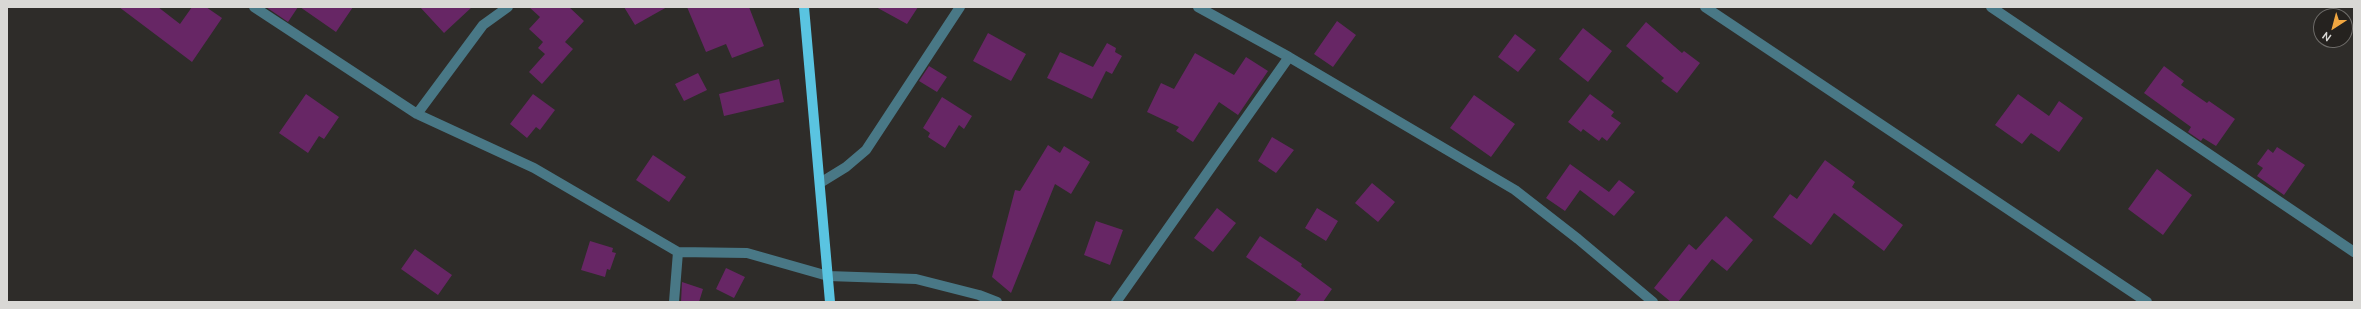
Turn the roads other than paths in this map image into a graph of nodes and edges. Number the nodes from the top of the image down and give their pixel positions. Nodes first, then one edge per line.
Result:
1 (254, 7) edge
2 (508, 7) edge
3 (804, 7) edge
4 (960, 7) edge
5 (1198, 7) edge
6 (1705, 7) edge
7 (1991, 7) edge
8 (1289, 57) junction
9 (417, 114) junction
10 (820, 183) junction
11 (678, 252) junction
12 (2354, 252) edge
13 (828, 276) junction
14 (674, 302) edge
15 (830, 302) edge
16 (997, 302) edge
17 (1116, 302) edge
18 (1654, 302) edge
19 (2147, 302) edge

1 - 9 street
2 - 9 street
3 - 10 main road
4 - 10 street
5 - 8 street
6 - 19 street
7 - 12 street
8 - 17 street
8 - 18 street
9 - 11 street
10 - 13 main road
11 - 13 street
11 - 14 street
13 - 15 main road
13 - 16 street

